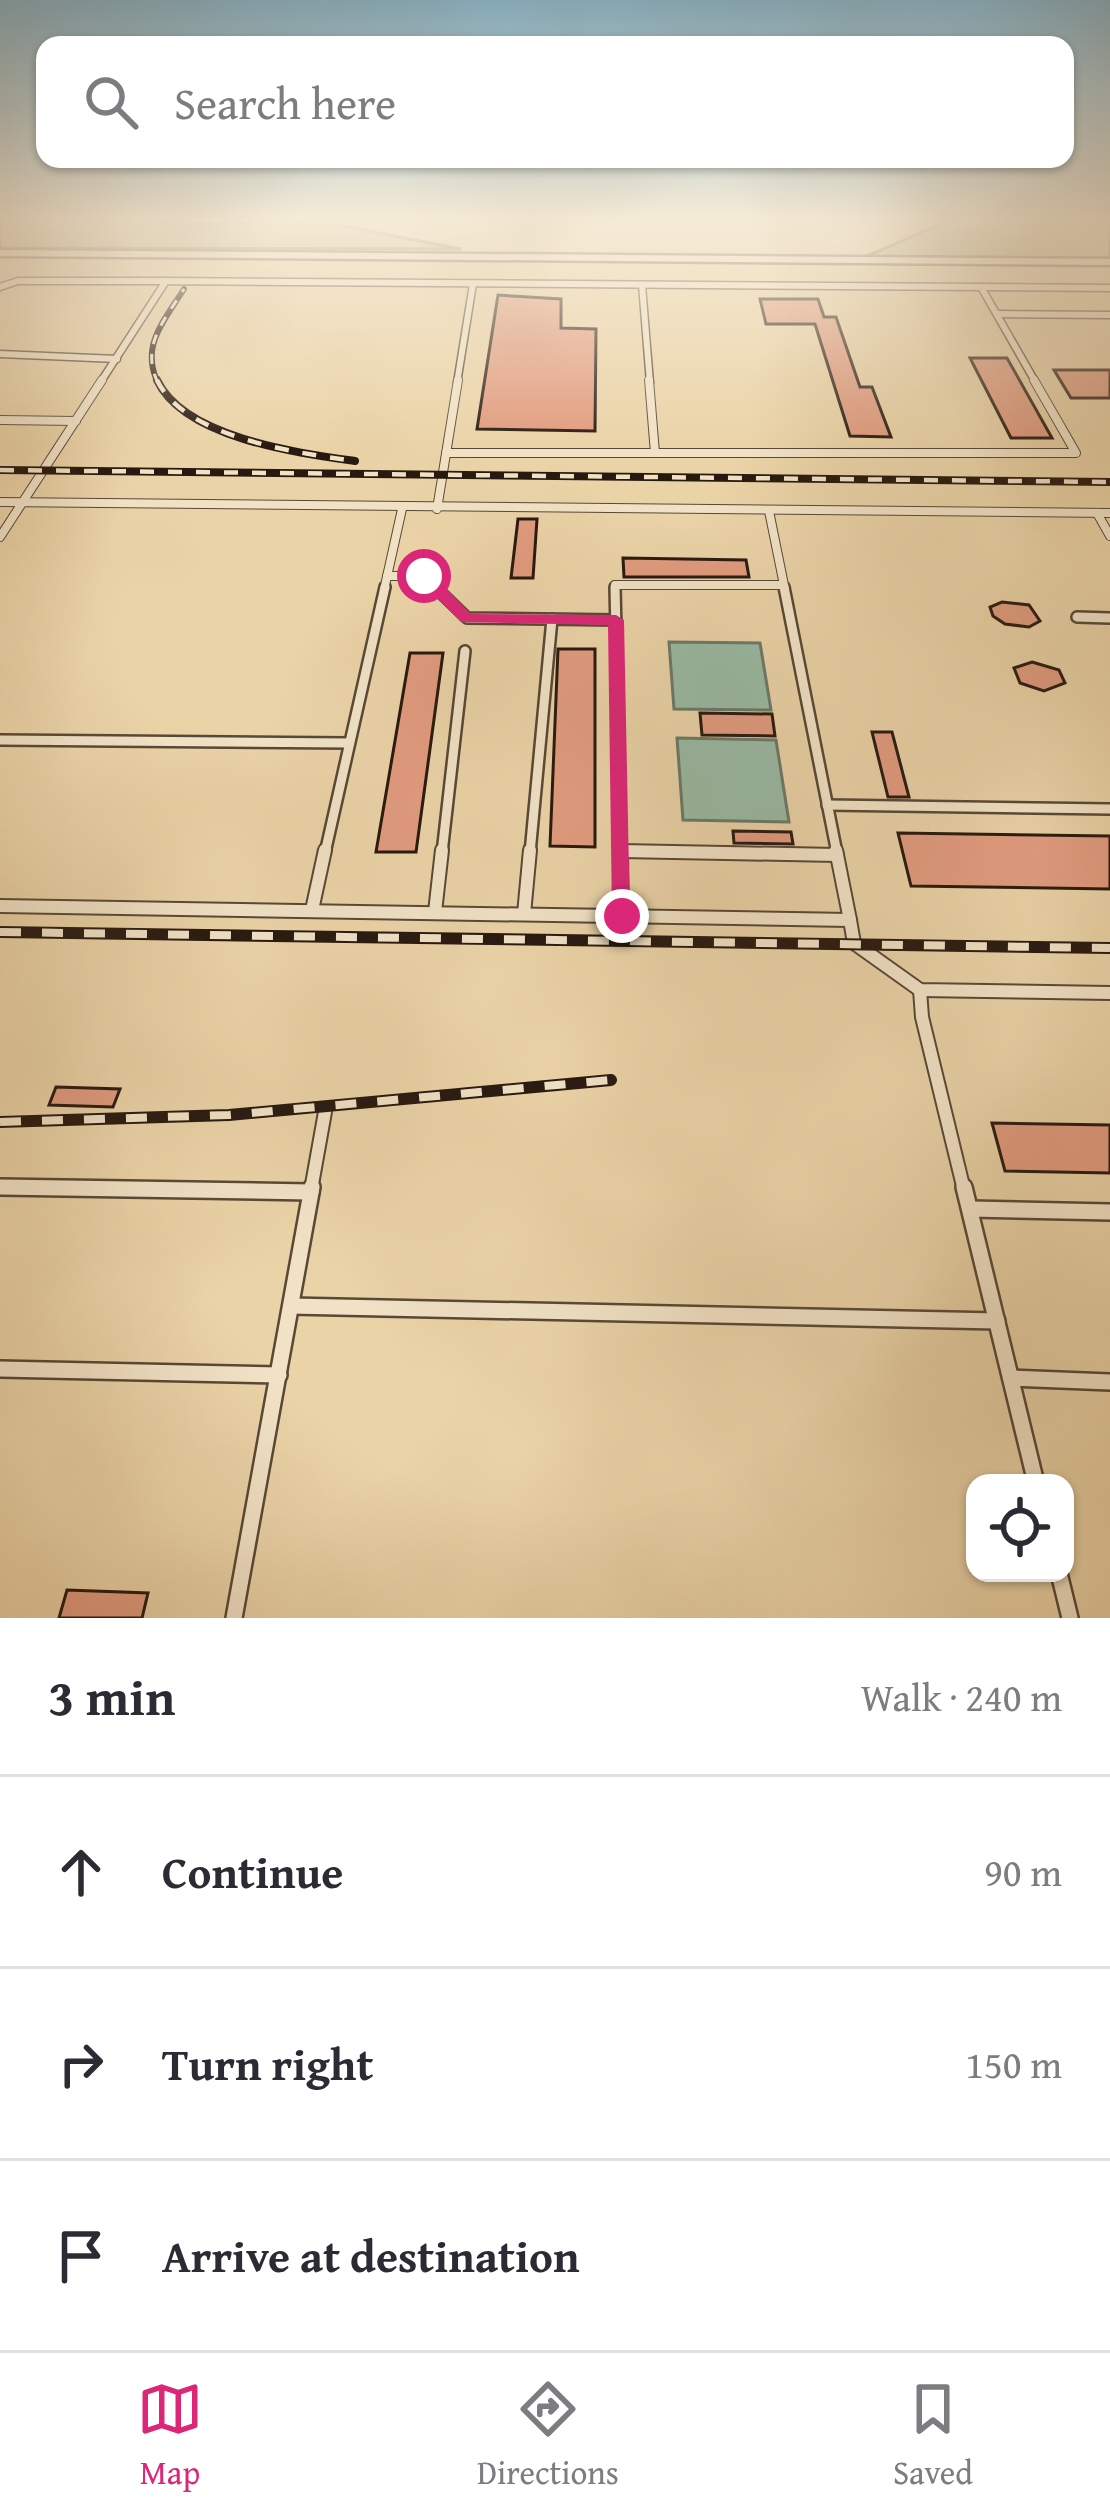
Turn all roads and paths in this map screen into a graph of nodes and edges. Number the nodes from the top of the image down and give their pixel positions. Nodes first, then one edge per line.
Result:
1 (156, 296) edge
2 (470, 296) edge
3 (642, 296) edge
4 (986, 296) edge
5 (998, 314) junction
6 (1110, 315) edge
7 (0, 354) edge
8 (117, 359) junction
9 (0, 420) edge
10 (76, 421) junction
11 (446, 453) junction
12 (655, 453) junction
13 (0, 502) edge
14 (23, 502) junction
15 (402, 509) junction
16 (437, 509) junction
17 (769, 511) junction
18 (1097, 513) junction
19 (1110, 513) edge
20 (1110, 536) edge
21 (0, 537) edge
22 (387, 576) junction
23 (783, 585) junction
24 (1077, 617) dead end
25 (1110, 618) edge
26 (552, 619) junction
27 (616, 620) junction
28 (465, 651) dead end
29 (0, 740) edge
30 (350, 743) junction
31 (827, 805) junction
32 (1110, 809) edge
33 (621, 851) junction
34 (837, 855) junction
35 (0, 906) edge
36 (312, 910) junction
37 (435, 912) junction
38 (524, 914) junction
39 (622, 916) junction
40 (850, 920) junction
41 (920, 990) junction
42 (1110, 993) edge
43 (325, 1112) dead end
44 (0, 1186) edge
45 (311, 1192) junction
46 (971, 1209) junction
47 (1110, 1212) edge
48 (291, 1306) junction
49 (997, 1321) junction
50 (0, 1369) edge
51 (279, 1375) junction
52 (1011, 1378) junction
53 (1110, 1382) edge
54 (1034, 1474) edge
55 (1060, 1582) edge
56 (234, 1618) edge
57 (1070, 1618) edge

1 - 8 lane
2 - 11 lane
3 - 12 lane
4 - 5 lane
5 - 6 lane
5 - 12 lane
7 - 8 lane
8 - 10 lane
9 - 10 lane
10 - 14 lane
11 - 12 lane
11 - 16 lane
13 - 14 lane
14 - 15 lane
14 - 21 lane
15 - 16 lane
15 - 22 lane
16 - 17 lane
17 - 18 lane
17 - 23 lane
18 - 19 lane
18 - 20 lane
22 - 26 lane
22 - 30 lane
23 - 27 lane
23 - 31 lane
24 - 25 lane
26 - 27 lane
26 - 38 lane
27 - 33 lane
28 - 37 lane
29 - 30 lane
30 - 36 lane
31 - 32 lane
31 - 34 lane
33 - 34 lane
33 - 39 lane
34 - 40 lane
35 - 36 lane
36 - 37 lane
37 - 38 lane
38 - 39 lane
39 - 40 lane
40 - 41 lane
41 - 42 lane
41 - 46 lane
43 - 45 lane
44 - 45 lane
45 - 48 lane
46 - 47 lane
46 - 49 lane
48 - 49 lane
48 - 51 lane
49 - 52 lane
50 - 51 lane
51 - 56 lane
52 - 53 lane
52 - 54 lane
55 - 57 lane

